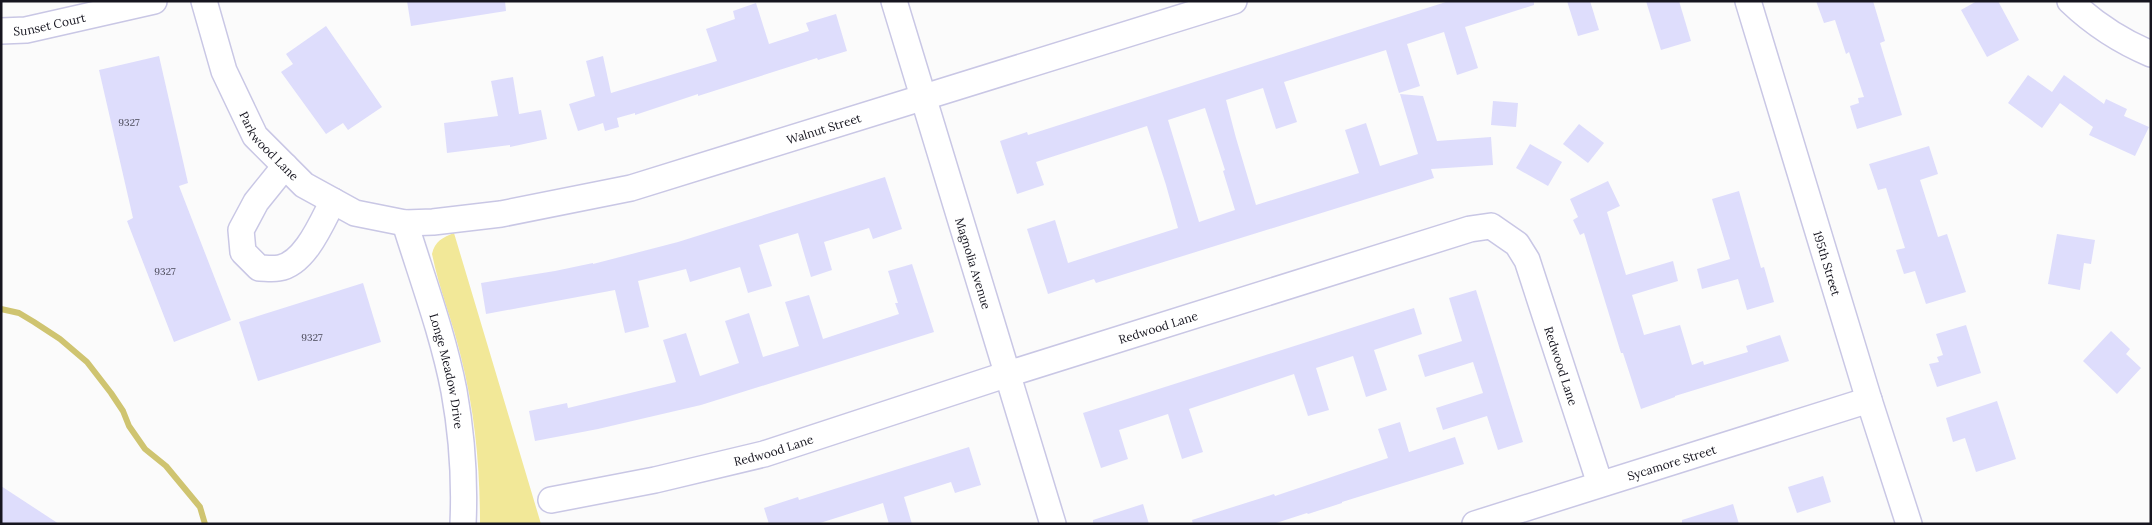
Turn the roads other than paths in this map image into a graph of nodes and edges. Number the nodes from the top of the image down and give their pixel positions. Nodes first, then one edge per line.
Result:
1 (154, 1) edge
2 (204, 1) edge
3 (894, 1) edge
4 (1234, 1) edge
5 (1748, 1) edge
6 (2070, 1) edge
7 (1, 31) edge
8 (2151, 54) edge
9 (924, 98) junction
10 (285, 166) junction
11 (334, 201) junction
12 (405, 223) junction
13 (1008, 374) junction
14 (1869, 400) junction
15 (1600, 484) junction
16 (551, 500) dead end
17 (463, 524) edge
18 (1053, 524) edge
19 (1475, 524) edge
20 (1909, 524) edge

1 - 7 street, Sunset Court
2 - 10 street, Parkwood Lane
3 - 9 street, Magnolia Avenue
4 - 9 street, Walnut Street
5 - 14 street, 195th Street
6 - 8 street
9 - 12 street, Walnut Street
9 - 13 street, Magnolia Avenue
10 - 11 street, Parkwood Lane
10 - 11 street
11 - 12 street, Parkwood Lane
12 - 17 street, Longe Meadow Drive
13 - 15 street, Redwood Lane
13 - 16 street, Redwood Lane
13 - 18 street, Magnolia Avenue
14 - 15 street, Sycamore Street
14 - 20 street, 195th Street
15 - 19 street, Sycamore Street

